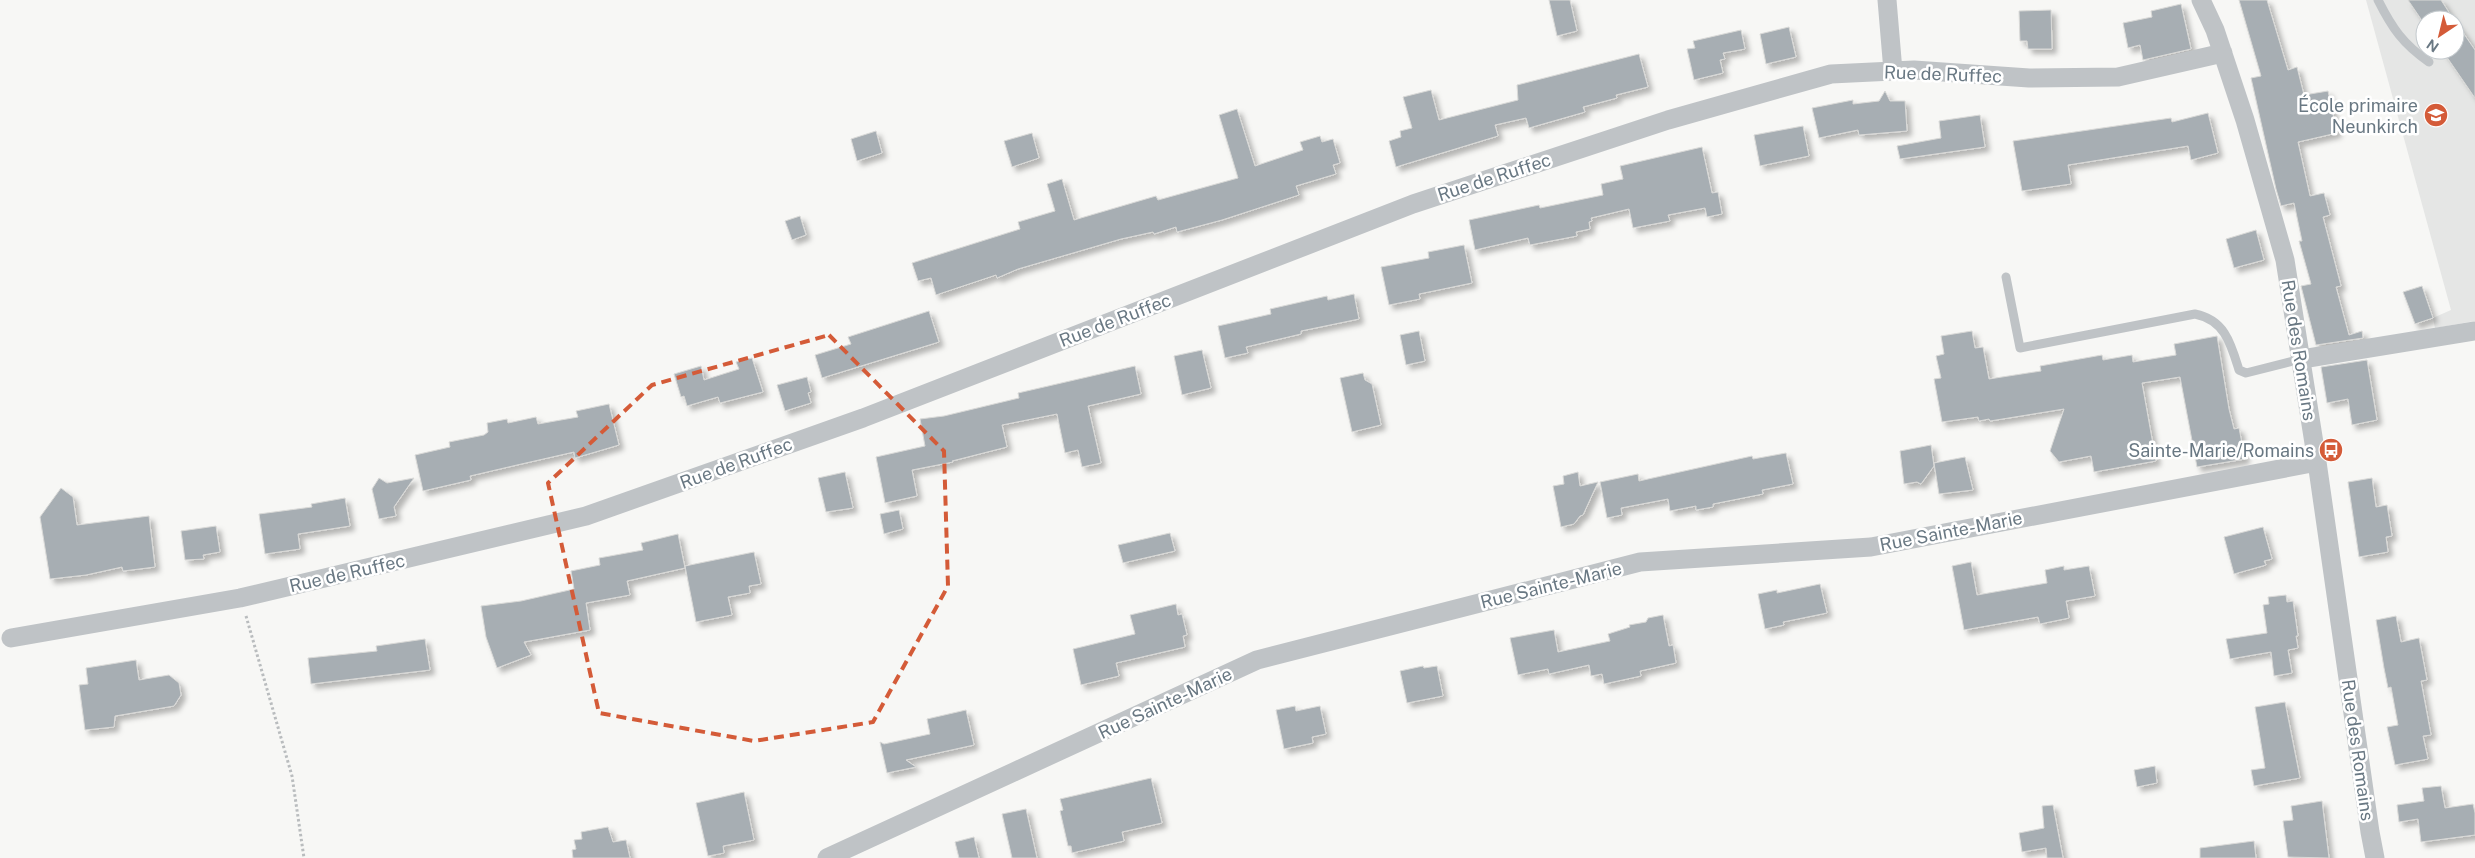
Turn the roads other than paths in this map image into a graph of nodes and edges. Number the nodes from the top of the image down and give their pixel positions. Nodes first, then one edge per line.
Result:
1 (1887, 0) edge
2 (2201, 0) edge
3 (2378, 0) edge
4 (2223, 53) junction
5 (2429, 62) dead end
6 (1893, 71) junction
7 (2006, 277) dead end
8 (2475, 331) edge
9 (2302, 359) junction
10 (2317, 462) junction
11 (11, 638) dead end
12 (827, 858) edge
13 (2375, 858) edge

1 - 6 street
2 - 4 street, Rue des Romains
3 - 5 lane
4 - 6 street, Rue de Ruffec
4 - 9 street, Rue des Romains
6 - 11 street, Rue de Ruffec
7 - 9 lane
8 - 9 street
9 - 10 street, Rue des Romains
10 - 12 street, Rue Sainte-Marie
10 - 13 street, Rue des Romains

